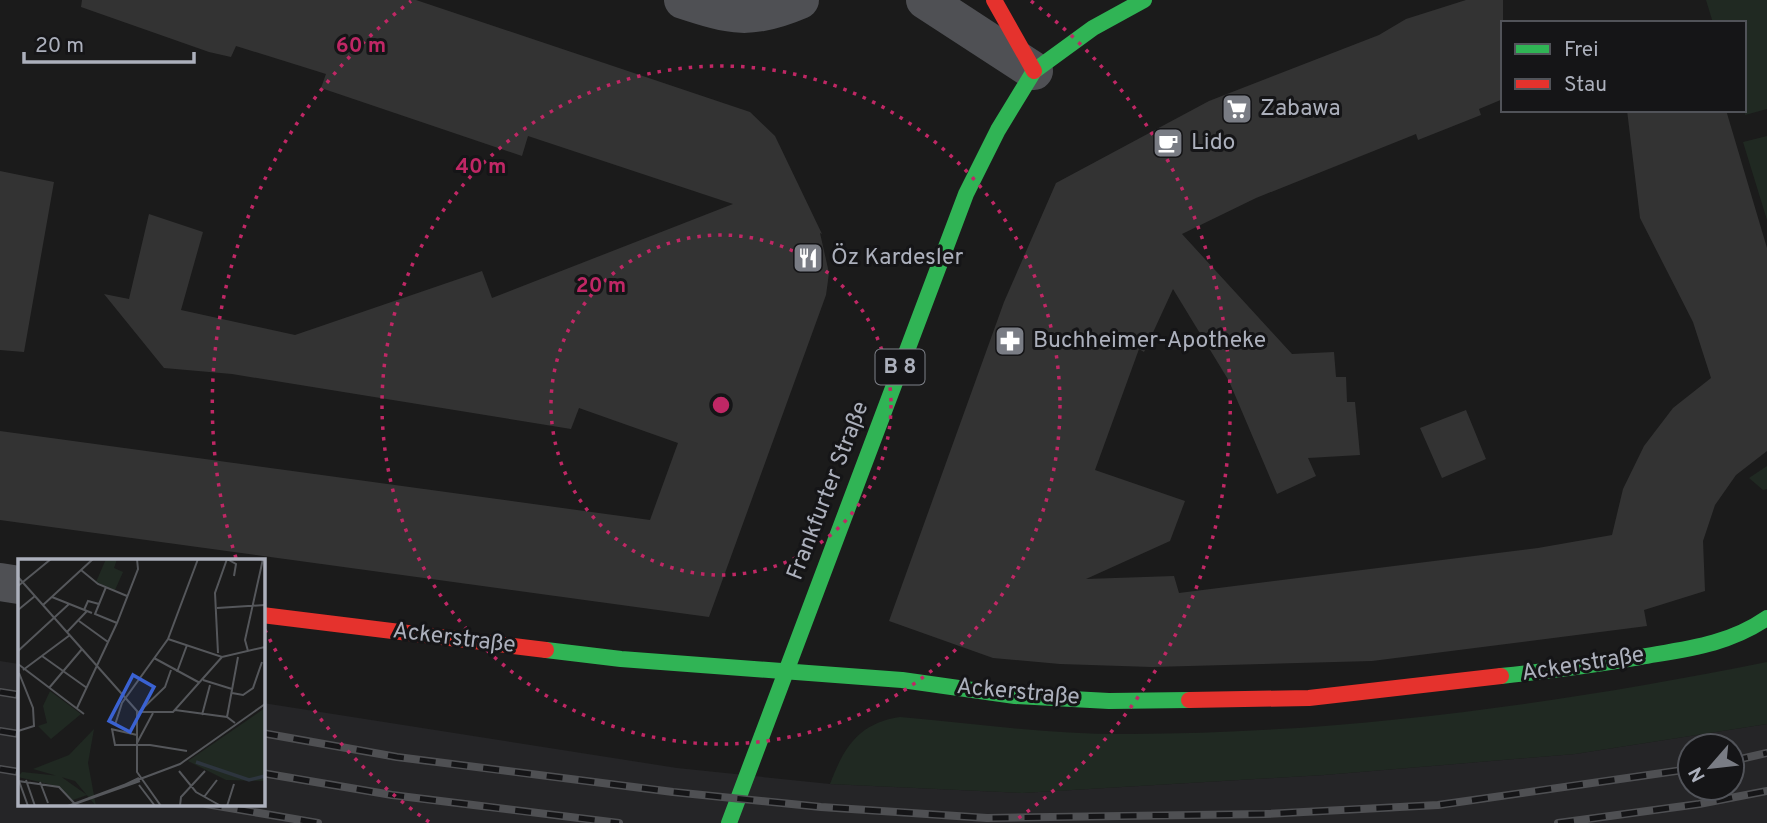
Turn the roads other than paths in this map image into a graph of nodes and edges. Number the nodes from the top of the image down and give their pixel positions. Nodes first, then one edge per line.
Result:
1 (682, 0) edge
2 (800, 0) edge
3 (925, 0) edge
4 (993, 0) edge
5 (1144, 0) edge
6 (1034, 71) junction
7 (0, 582) edge
8 (18, 585) edge
9 (264, 615) edge
10 (1767, 618) edge
11 (785, 672) junction
12 (729, 823) edge

1 - 2 street
3 - 6 street
4 - 6 street
5 - 6 street, Frankfurter Straße / B 8
6 - 11 street, Frankfurter Straße / B 8
7 - 8 street
9 - 11 street, Ackerstraße
10 - 11 street, Ackerstraße
11 - 12 street, Frankfurter Straße / B 8

